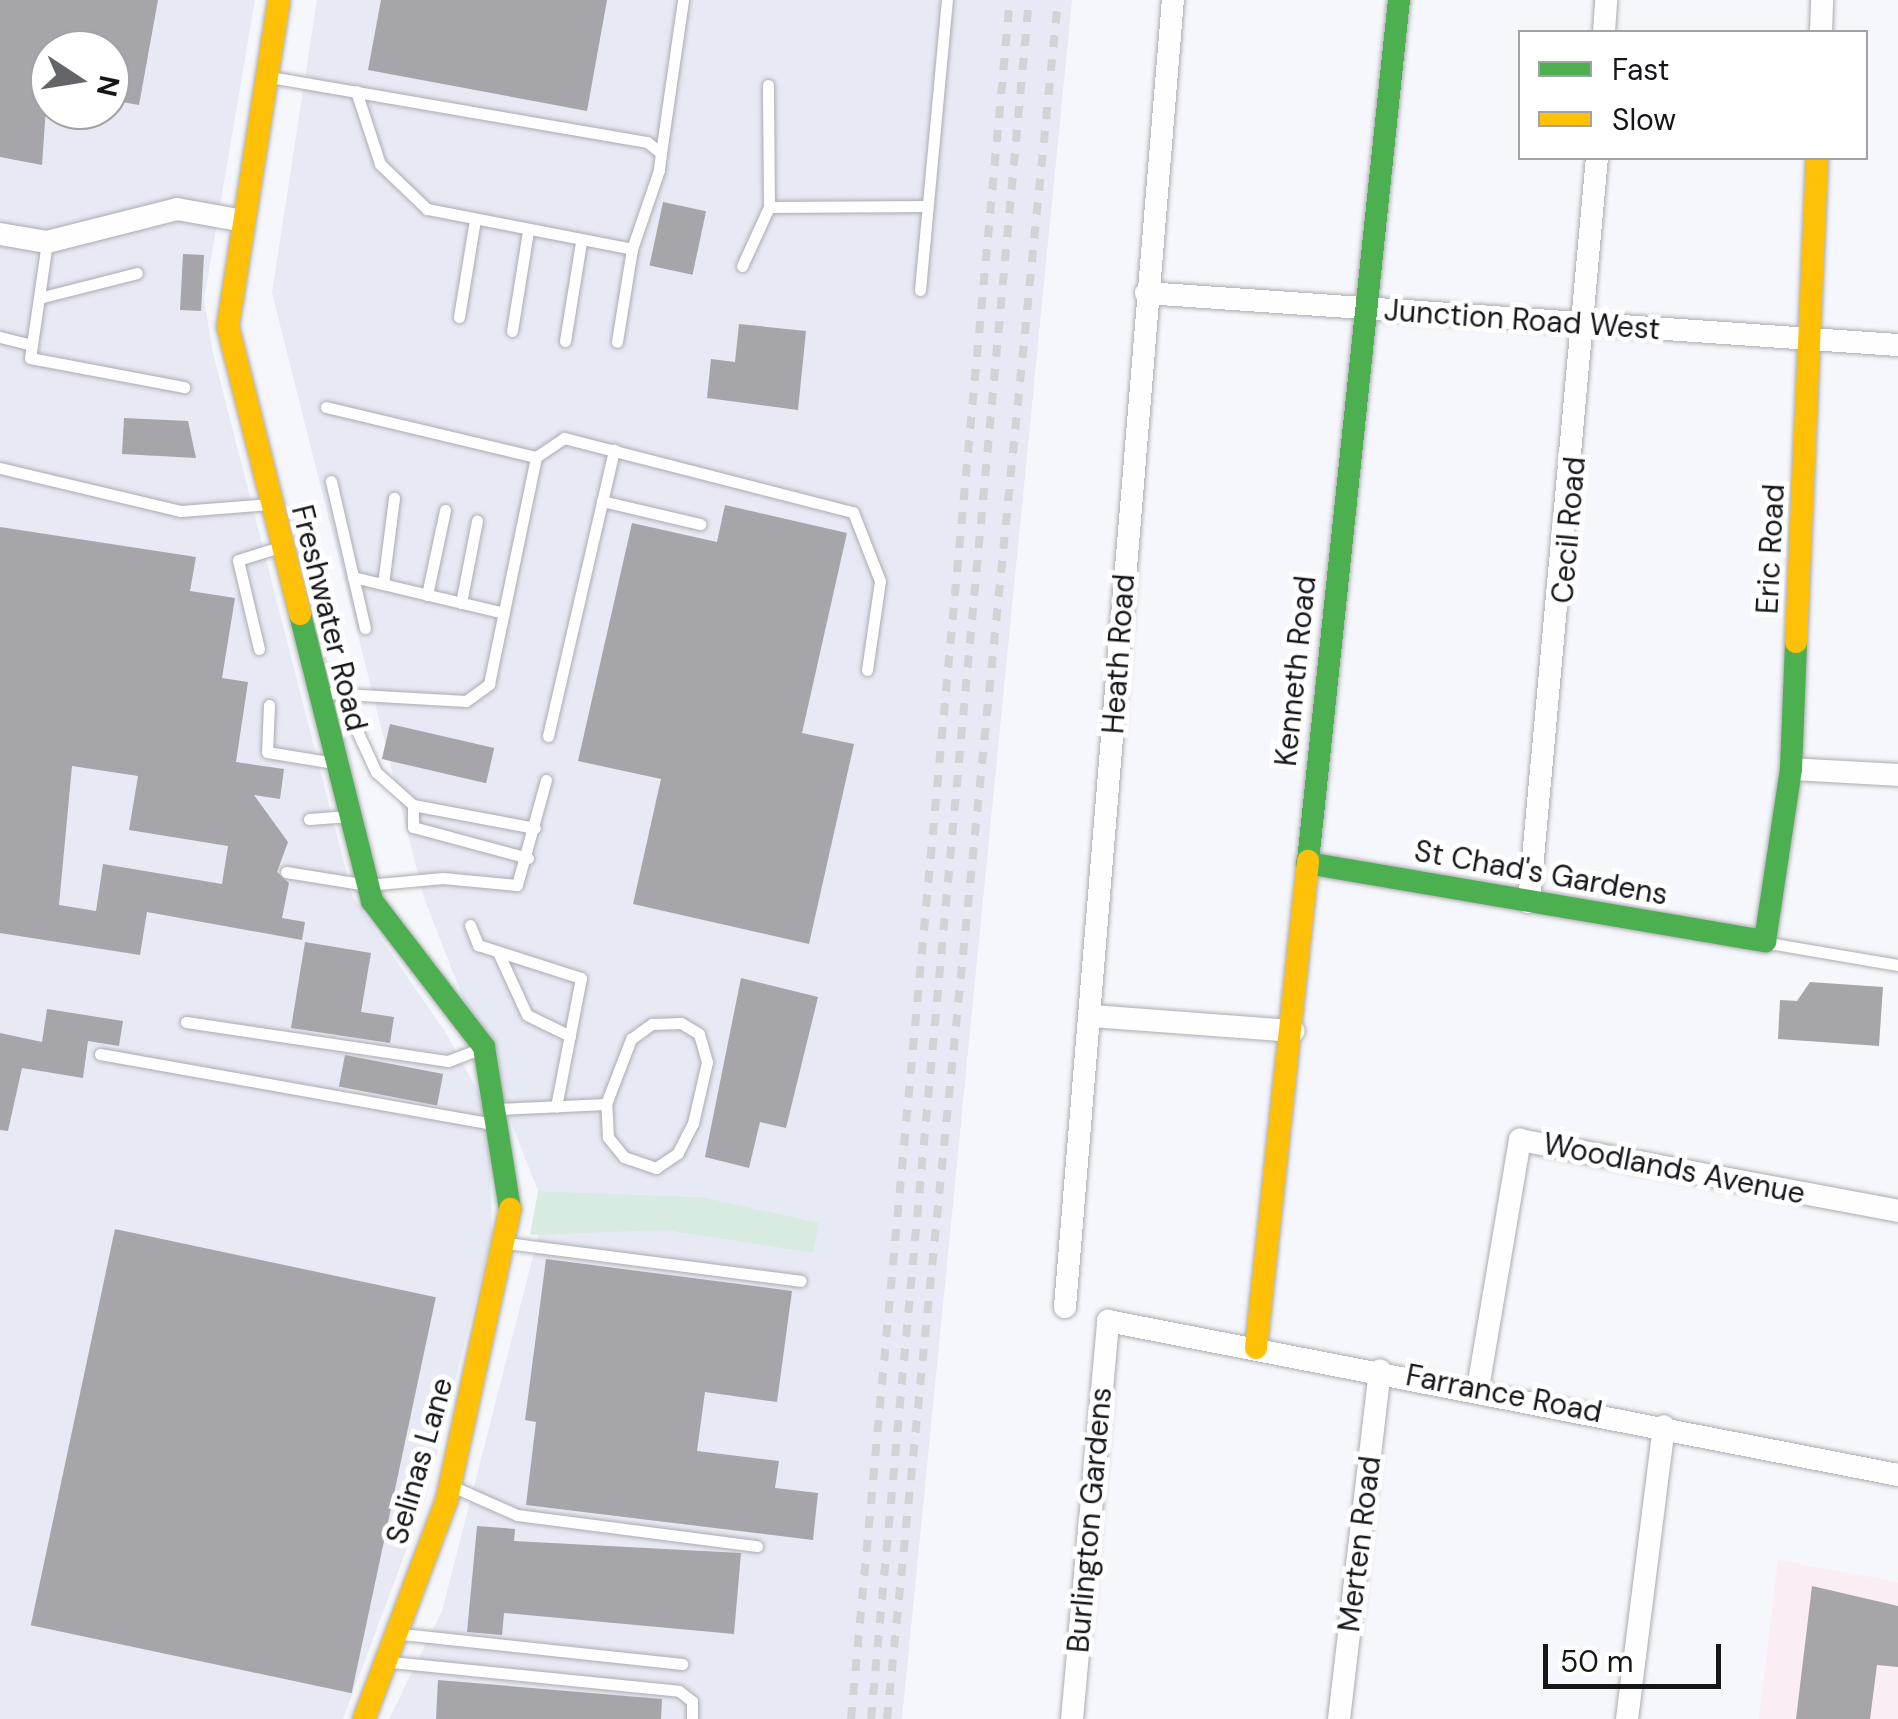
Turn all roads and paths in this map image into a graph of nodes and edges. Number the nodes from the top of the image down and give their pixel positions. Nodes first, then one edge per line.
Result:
1 (279, 0) edge
2 (683, 0) edge
3 (947, 0) edge
4 (1173, 0) edge
5 (1399, 0) edge
6 (1606, 0) edge
7 (1822, 0) edge
8 (1604, 30) edge
9 (1821, 30) edge
10 (267, 76) junction
11 (768, 84) dead end
12 (356, 91) junction
13 (661, 153) junction
14 (1597, 160) edge
15 (1817, 160) edge
16 (928, 206) junction
17 (769, 207) junction
18 (475, 219) junction
19 (244, 221) junction
20 (528, 230) junction
21 (0, 234) edge
22 (48, 242) junction
23 (581, 242) junction
24 (632, 249) junction
25 (742, 266) dead end
26 (137, 273) dead end
27 (920, 290) dead end
28 (1146, 293) junction
29 (40, 298) junction
30 (1362, 309) junction
31 (459, 317) dead end
32 (1587, 326) junction
33 (512, 330) dead end
34 (0, 337) edge
35 (1811, 339) junction
36 (565, 342) dead end
37 (617, 342) dead end
38 (32, 345) junction
39 (1898, 345) edge
40 (184, 387) dead end
41 (326, 407) dead end
42 (614, 450) junction
43 (536, 457) junction
44 (0, 468) edge
45 (331, 481) dead end
46 (394, 498) dead end
47 (602, 500) junction
48 (270, 504) junction
49 (445, 510) dead end
50 (477, 521) dead end
51 (700, 524) dead end
52 (280, 547) junction
53 (354, 576) junction
54 (382, 584) junction
55 (427, 595) junction
56 (461, 603) junction
57 (504, 612) junction
58 (365, 628) dead end
59 (259, 648) dead end
60 (867, 670) dead end
61 (315, 692) junction
62 (340, 694) junction
63 (269, 705) dead end
64 (548, 736) dead end
65 (334, 763) junction
66 (1791, 770) junction
67 (1898, 775) edge
68 (546, 780) dead end
69 (413, 805) junction
70 (349, 816) junction
71 (309, 819) dead end
72 (535, 828) junction
73 (528, 858) junction
74 (1307, 864) junction
75 (286, 872) dead end
76 (368, 885) junction
77 (1529, 902) junction
78 (470, 925) dead end
79 (1765, 941) junction
80 (498, 952) junction
81 (1898, 964) edge
82 (1093, 1016) junction
83 (186, 1022) dead end
84 (1293, 1031) junction
85 (570, 1036) junction
86 (484, 1047) junction
87 (100, 1054) dead end
88 (606, 1104) junction
89 (556, 1106) junction
90 (496, 1118) junction
91 (1898, 1212) edge
92 (511, 1213) joint
93 (506, 1243) junction
94 (801, 1281) dead end
95 (1065, 1307) dead end
96 (1108, 1321) joint
97 (1256, 1348) junction
98 (1380, 1370) junction
99 (1478, 1388) junction
100 (1664, 1426) junction
101 (1898, 1475) edge
102 (450, 1486) junction
103 (756, 1546) dead end
104 (398, 1634) junction
105 (387, 1662) junction
106 (682, 1664) dead end
107 (364, 1719) edge
108 (692, 1719) edge
109 (1072, 1719) edge
110 (1340, 1719) edge
111 (1627, 1719) edge

1 - 10 street, Freshwater Road
2 - 13 lane
3 - 16 lane
4 - 28 street, Heath Road
5 - 30 street, Kenneth Road
6 - 8 street
7 - 9 street
10 - 12 lane
10 - 19 street, Freshwater Road
11 - 17 lane
12 - 13 lane
12 - 18 lane
13 - 24 lane
14 - 32 street, Cecil Road
15 - 35 street, Eric Road
16 - 17 lane
16 - 27 lane
17 - 25 lane
18 - 20 lane
18 - 31 lane
19 - 22 street
19 - 48 street, Freshwater Road
20 - 23 lane
20 - 33 lane
21 - 22 street
22 - 29 lane
23 - 24 lane
23 - 36 lane
24 - 37 lane
26 - 29 lane
28 - 30 street, Junction Road West
28 - 82 street, Heath Road
29 - 38 lane
30 - 32 street, Junction Road West
30 - 74 street, Kenneth Road
32 - 35 street, Junction Road West
32 - 77 street, Cecil Road
34 - 38 lane
35 - 39 street, Junction Road West
35 - 66 street, Eric Road
38 - 40 lane
41 - 43 lane
42 - 43 lane
42 - 47 lane
42 - 60 lane
43 - 57 lane
44 - 48 lane
45 - 53 lane
46 - 54 lane
47 - 51 lane
47 - 64 lane
48 - 52 street, Freshwater Road
49 - 55 lane
50 - 56 lane
52 - 59 lane
52 - 61 street, Freshwater Road
53 - 54 lane
53 - 58 lane
54 - 55 lane
55 - 56 lane
56 - 57 lane
57 - 62 lane
61 - 62 lane
61 - 65 street, Freshwater Road
62 - 69 lane
63 - 65 lane
65 - 70 street, Freshwater Road
66 - 67 street
66 - 79 street, Eric Road
68 - 72 lane
69 - 72 lane
69 - 73 lane
70 - 71 lane
70 - 76 street, Freshwater Road
72 - 73 lane
73 - 76 lane
74 - 77 street, St Chad's Gardens
74 - 84 street, Kenneth Road
75 - 76 lane
76 - 86 street, Freshwater Road
77 - 79 street, St Chad's Gardens
78 - 80 lane
79 - 81 lane
80 - 85 lane
80 - 85 lane
82 - 84 street
82 - 95 street, Heath Road
83 - 86 lane
84 - 97 street, Kenneth Road
85 - 89 lane
86 - 90 street, Freshwater Road
87 - 90 lane
88 - 88 lane
88 - 89 lane
89 - 90 lane
90 - 92 street, Freshwater Road
91 - 99 street, Woodlands Avenue
92 - 93 street, Selinas Lane
93 - 94 lane
93 - 102 street, Selinas Lane
96 - 97 street, Farrance Road
96 - 109 street, Burlington Gardens
97 - 98 street, Farrance Road
98 - 99 street, Farrance Road
98 - 110 street, Merten Road
99 - 100 street, Farrance Road
100 - 101 street, Farrance Road
100 - 111 street
102 - 103 lane
102 - 104 street, Selinas Lane
104 - 105 street, Selinas Lane
104 - 106 lane
105 - 107 street, Selinas Lane
105 - 108 lane

